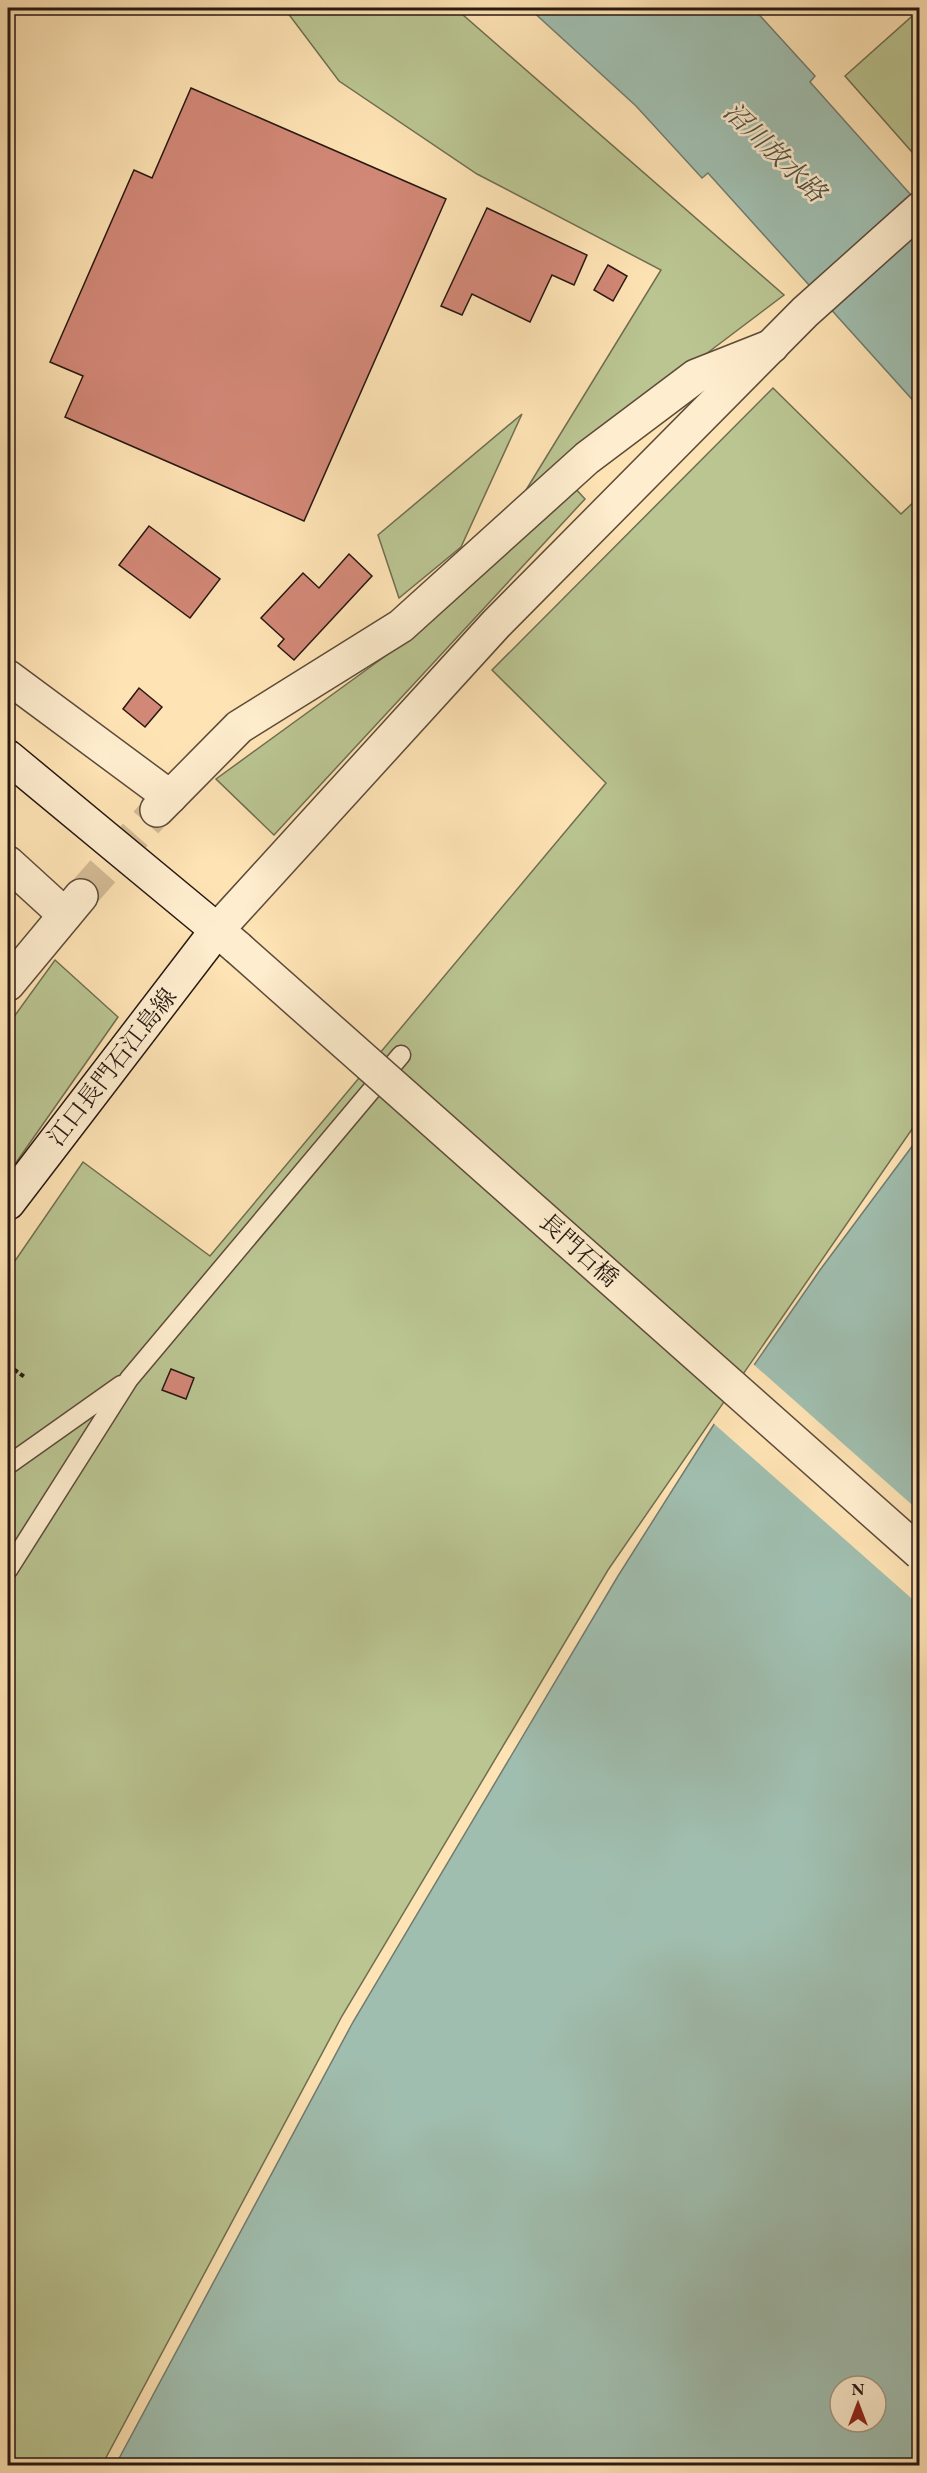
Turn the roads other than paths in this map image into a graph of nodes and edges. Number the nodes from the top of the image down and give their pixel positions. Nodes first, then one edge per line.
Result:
1 (920, 209) edge
2 (772, 346) junction
3 (8, 677) edge
4 (8, 757) edge
5 (8, 863) edge
6 (228, 939) junction
7 (8, 984) edge
8 (401, 1055) dead end
9 (8, 1203) edge
10 (129, 1379) junction
11 (8, 1465) edge
12 (920, 1553) edge
13 (8, 1570) edge

1 - 2 street, 江口長門石江島線
2 - 3 street
2 - 6 street, 江口長門石江島線
4 - 6 street, 長門石橋
5 - 7 street
6 - 9 street, 江口長門石江島線
6 - 12 street, 長門石橋, bridge
8 - 10 lane
10 - 11 lane
10 - 13 lane

